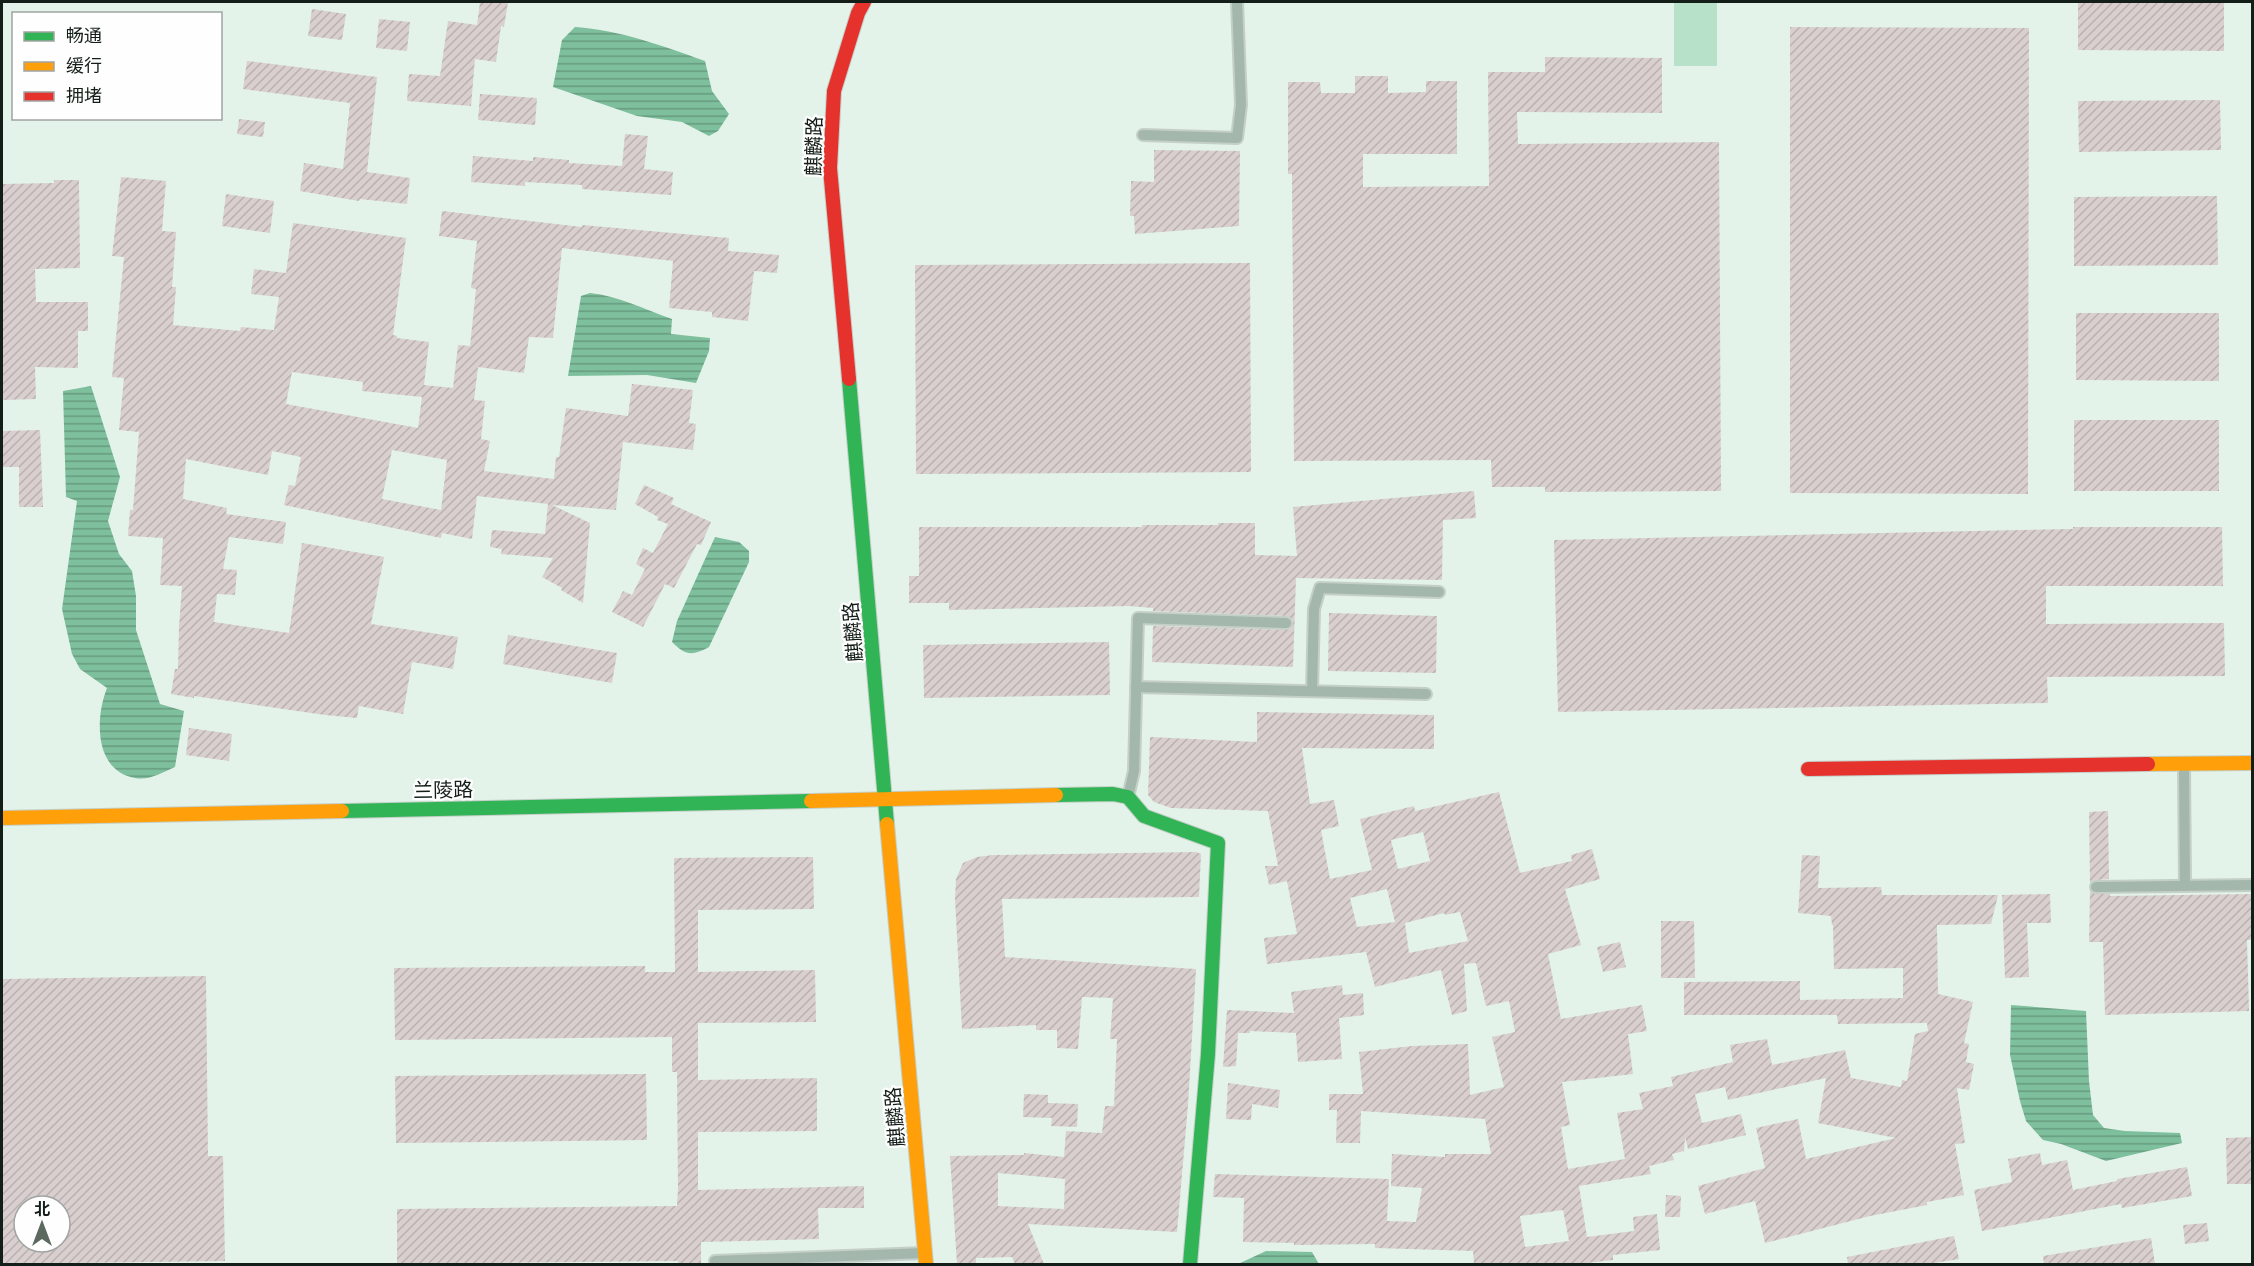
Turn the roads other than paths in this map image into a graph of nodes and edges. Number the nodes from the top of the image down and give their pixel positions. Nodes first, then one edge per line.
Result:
1 (864, 2) edge
2 (1237, 2) edge
3 (1143, 135) dead end
4 (1439, 592) dead end
5 (1286, 623) dead end
6 (1136, 687) junction
7 (1312, 691) junction
8 (1426, 694) dead end
9 (2253, 763) edge
10 (2184, 764) junction
11 (1808, 769) dead end
12 (1128, 797) junction
13 (886, 798) junction
14 (2, 818) edge
15 (2253, 885) edge
16 (2185, 886) junction
17 (2096, 887) dead end
18 (926, 1259) edge
19 (715, 1261) dead end
20 (1190, 1264) edge

1 - 13 street, 麒麟路
2 - 3 lane
4 - 7 lane
5 - 6 lane
6 - 7 lane
6 - 12 lane
7 - 8 lane
9 - 10 street
10 - 11 street
10 - 16 lane
12 - 13 street, 兰陵路
12 - 20 street
13 - 14 street, 兰陵路
13 - 18 street, 麒麟路
15 - 16 lane
16 - 17 lane
18 - 19 lane

